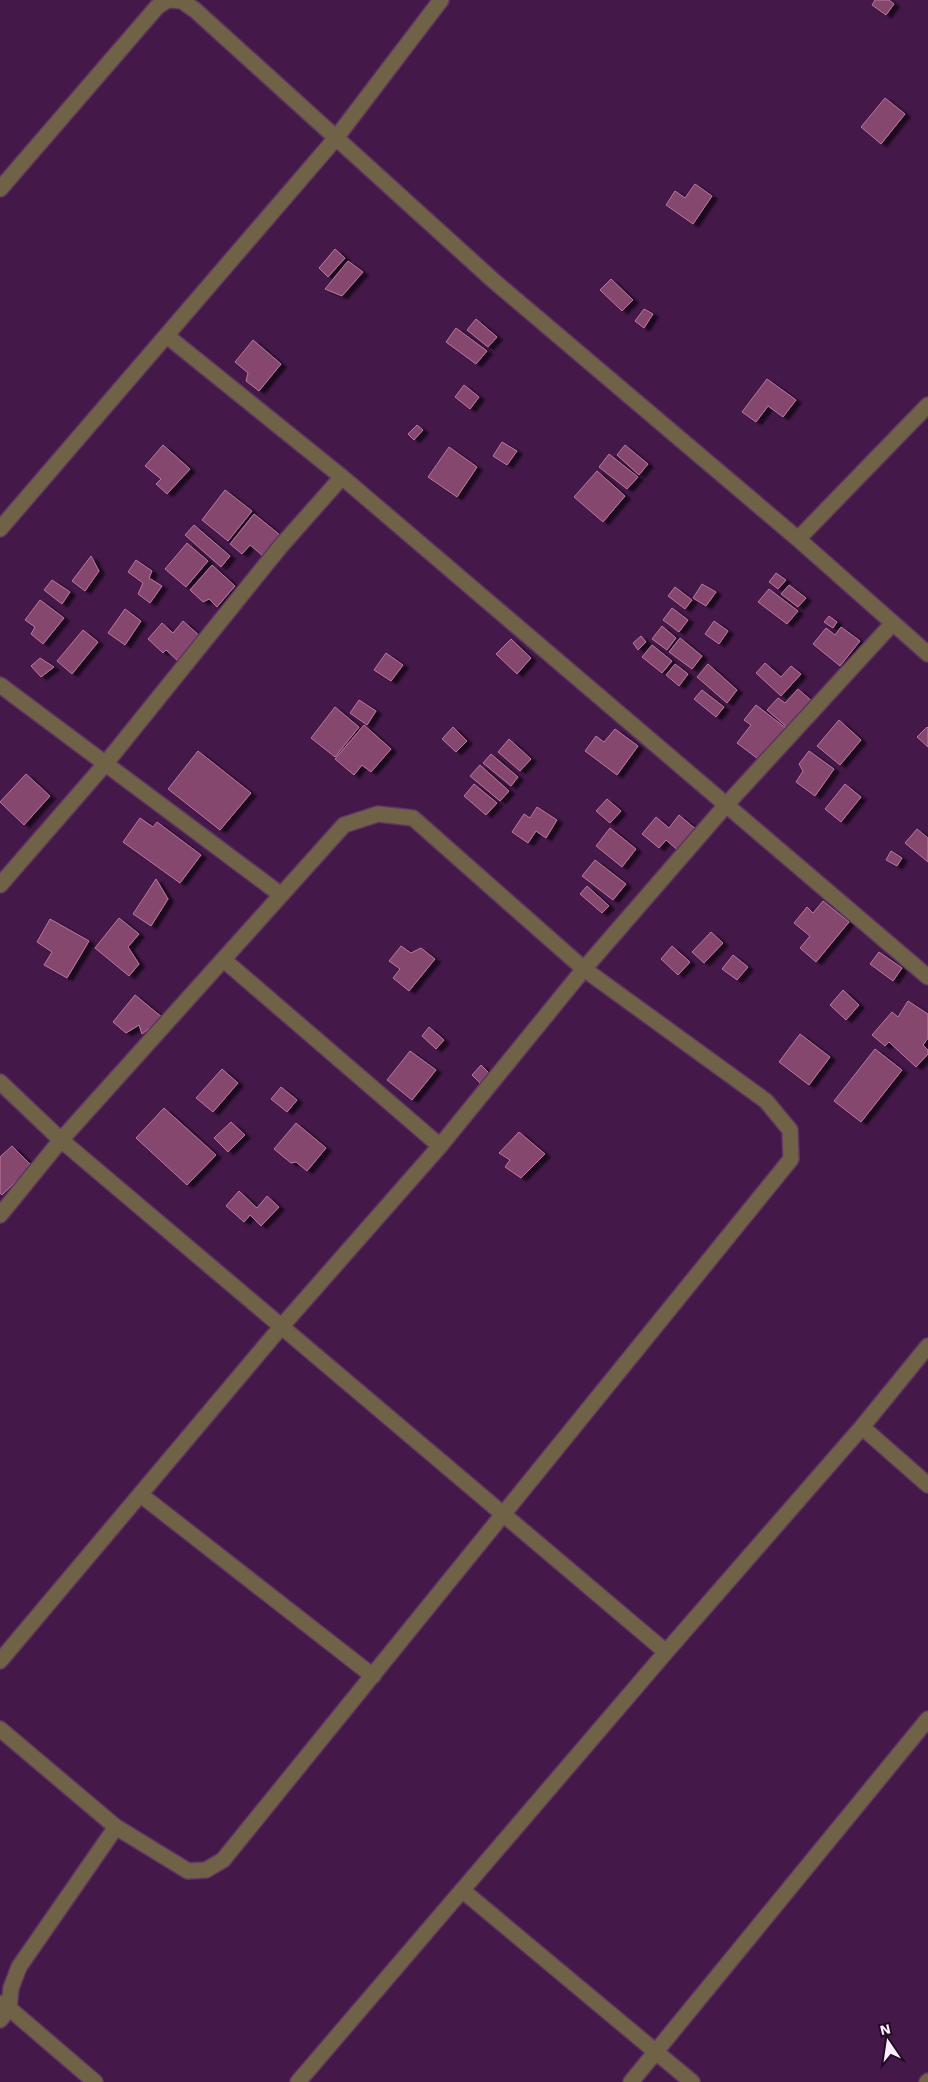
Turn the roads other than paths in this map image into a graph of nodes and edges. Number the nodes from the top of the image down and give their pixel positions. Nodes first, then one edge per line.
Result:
1 (168, 0) edge
2 (441, 0) edge
3 (336, 138) junction
4 (0, 189) edge
5 (167, 336) junction
6 (928, 405) edge
7 (342, 477) junction
8 (0, 530) edge
9 (798, 539) junction
10 (893, 623) junction
11 (928, 654) edge
12 (0, 685) edge
13 (106, 764) junction
14 (727, 804) junction
15 (0, 884) edge
16 (280, 894) junction
17 (224, 960) junction
18 (584, 969) junction
19 (928, 977) edge
20 (0, 1082) edge
21 (61, 1140) junction
22 (440, 1146) junction
23 (0, 1215) edge
24 (281, 1327) junction
25 (928, 1346) edge
26 (862, 1427) junction
27 (928, 1485) edge
28 (142, 1494) junction
29 (504, 1515) junction
30 (666, 1652) junction
31 (0, 1662) edge
32 (373, 1676) junction
33 (928, 1719) edge
34 (0, 1729) edge
35 (116, 1827) junction
36 (462, 1890) junction
37 (3, 2010) edge
38 (656, 2053) junction
39 (95, 2082) edge
40 (298, 2082) edge
41 (631, 2082) edge
42 (692, 2082) edge

1 - 3 street
1 - 4 street
2 - 3 street
3 - 5 street
3 - 9 street
5 - 7 street
5 - 8 street
6 - 9 street
7 - 13 street
7 - 14 street
9 - 10 street
10 - 11 street
10 - 14 street
12 - 13 street
13 - 15 street
13 - 16 street
14 - 18 street
14 - 19 street
16 - 17 street
16 - 18 street
17 - 21 street
17 - 22 street
18 - 22 street
18 - 29 street
20 - 21 street
21 - 23 street
21 - 24 street
22 - 24 street
24 - 28 street
24 - 29 street
25 - 26 street
26 - 27 street
26 - 30 street
28 - 31 street
28 - 32 street
29 - 30 street
29 - 32 street
30 - 36 street
32 - 35 street
33 - 38 street
34 - 35 street
35 - 37 street
36 - 38 street
36 - 40 street
37 - 39 street
38 - 41 street
38 - 42 street

